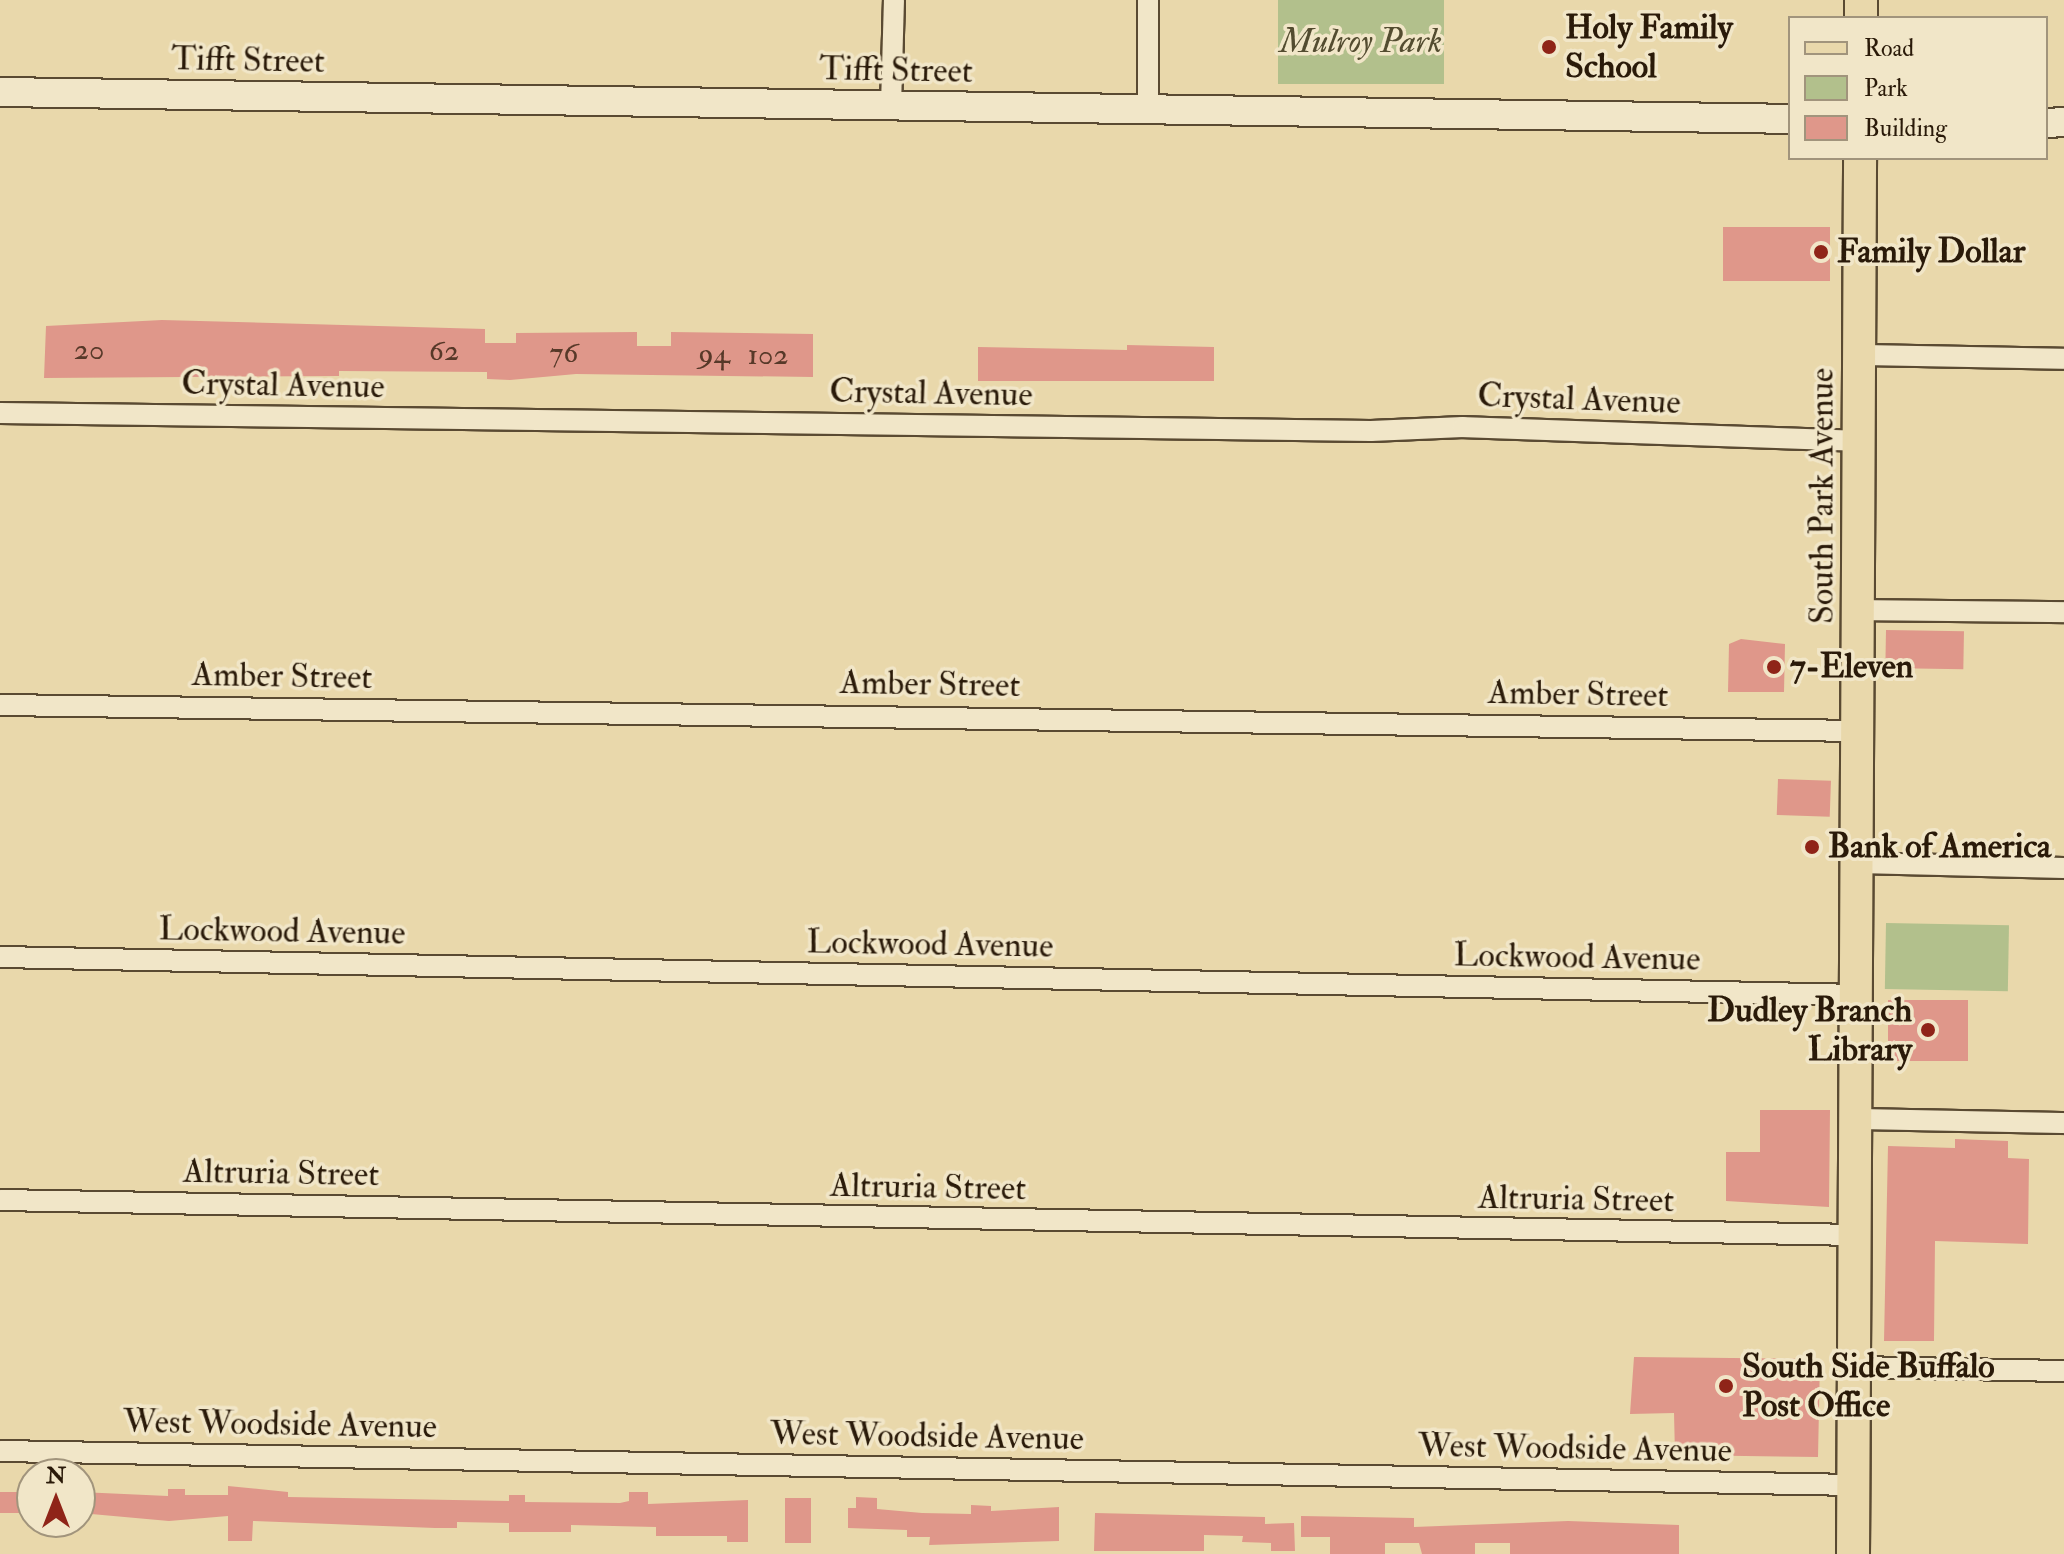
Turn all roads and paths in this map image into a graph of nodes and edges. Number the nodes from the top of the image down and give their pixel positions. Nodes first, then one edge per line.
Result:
1 (894, 0) edge
2 (1148, 0) edge
3 (0, 92) edge
4 (891, 106) junction
5 (1148, 110) junction
6 (1788, 119) edge
7 (1860, 160) edge
8 (1861, 355) junction
9 (2064, 359) edge
10 (0, 413) edge
11 (1860, 441) junction
12 (1860, 610) junction
13 (2064, 612) edge
14 (0, 705) edge
15 (1859, 731) junction
16 (1858, 863) junction
17 (2064, 868) edge
18 (0, 957) edge
19 (1858, 995) junction
20 (1857, 1119) junction
21 (2064, 1123) edge
22 (0, 1200) edge
23 (1856, 1235) junction
24 (1855, 1367) junction
25 (2064, 1371) edge
26 (0, 1451) edge
27 (1854, 1485) junction
28 (1853, 1554) edge

1 - 4 street
2 - 5 street
3 - 4 street, Tifft Street
4 - 5 street, Tifft Street
5 - 6 street, Tifft Street
7 - 8 main road, South Park Avenue
8 - 9 street
8 - 11 main road, South Park Avenue
10 - 11 street, Crystal Avenue
11 - 12 main road, South Park Avenue
12 - 13 street
12 - 15 main road, South Park Avenue
14 - 15 street, Amber Street
15 - 16 main road, South Park Avenue
16 - 17 street
16 - 19 main road, South Park Avenue
18 - 19 street, Lockwood Avenue
19 - 20 main road, South Park Avenue
20 - 21 street
20 - 23 main road, South Park Avenue
22 - 23 street, Altruria Street
23 - 24 main road, South Park Avenue
24 - 25 street
24 - 27 main road, South Park Avenue
26 - 27 street, West Woodside Avenue
27 - 28 main road, South Park Avenue

